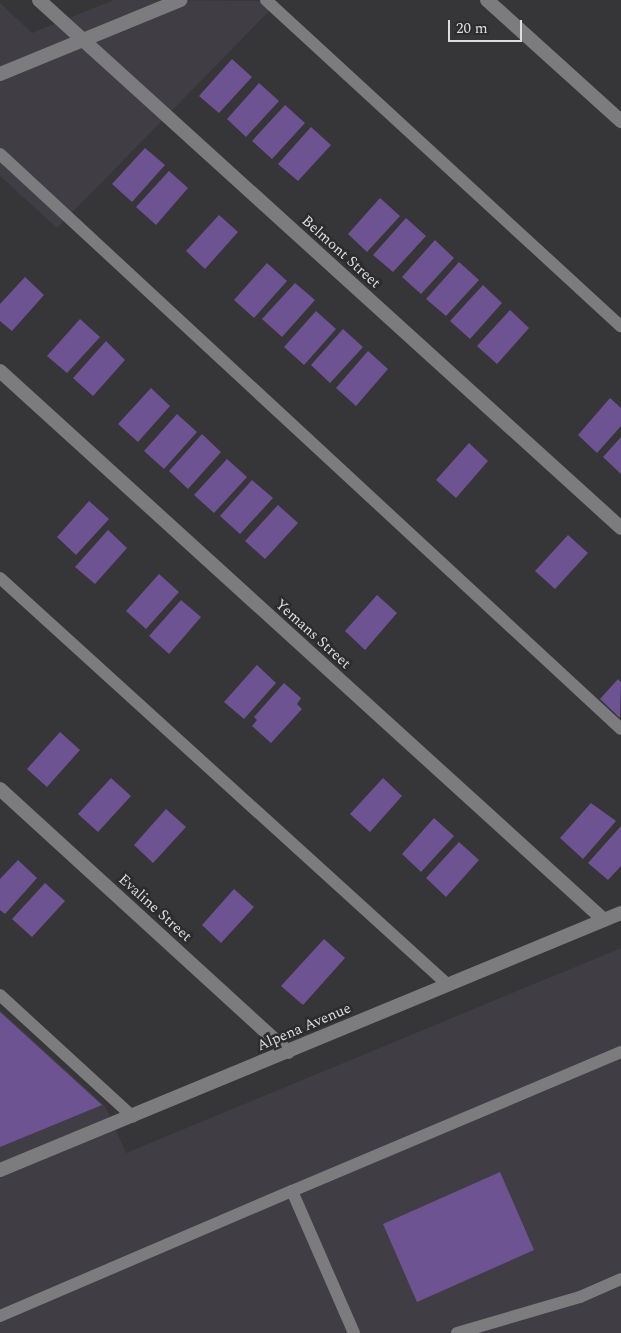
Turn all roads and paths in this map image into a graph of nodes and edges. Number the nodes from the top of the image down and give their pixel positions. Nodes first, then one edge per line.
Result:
1 (39, 0) edge
2 (180, 0) edge
3 (266, 0) edge
4 (487, 0) edge
5 (83, 40) junction
6 (0, 74) edge
7 (621, 121) edge
8 (0, 154) edge
9 (621, 326) edge
10 (0, 371) edge
11 (621, 528) edge
12 (0, 578) edge
13 (621, 729) edge
14 (0, 789) edge
15 (621, 913) edge
16 (604, 920) junction
17 (448, 985) junction
18 (0, 996) edge
19 (288, 1052) junction
20 (621, 1052) edge
21 (132, 1116) junction
22 (0, 1170) edge
23 (292, 1191) junction
24 (621, 1279) edge
25 (0, 1316) edge
26 (354, 1333) edge
27 (457, 1333) edge

1 - 5 street, Belmont Street
2 - 5 street
3 - 9 lane
4 - 7 street
5 - 6 street
5 - 11 street, Belmont Street
8 - 13 lane
10 - 16 street, Yemans Street
12 - 17 lane
14 - 19 street, Evaline Street
15 - 16 street, Alpena Avenue
16 - 17 street, Alpena Avenue
17 - 19 street, Alpena Avenue
18 - 21 lane
19 - 21 street, Alpena Avenue
20 - 23 lane
21 - 22 street, Alpena Avenue
23 - 25 lane
23 - 26 lane
24 - 27 lane

